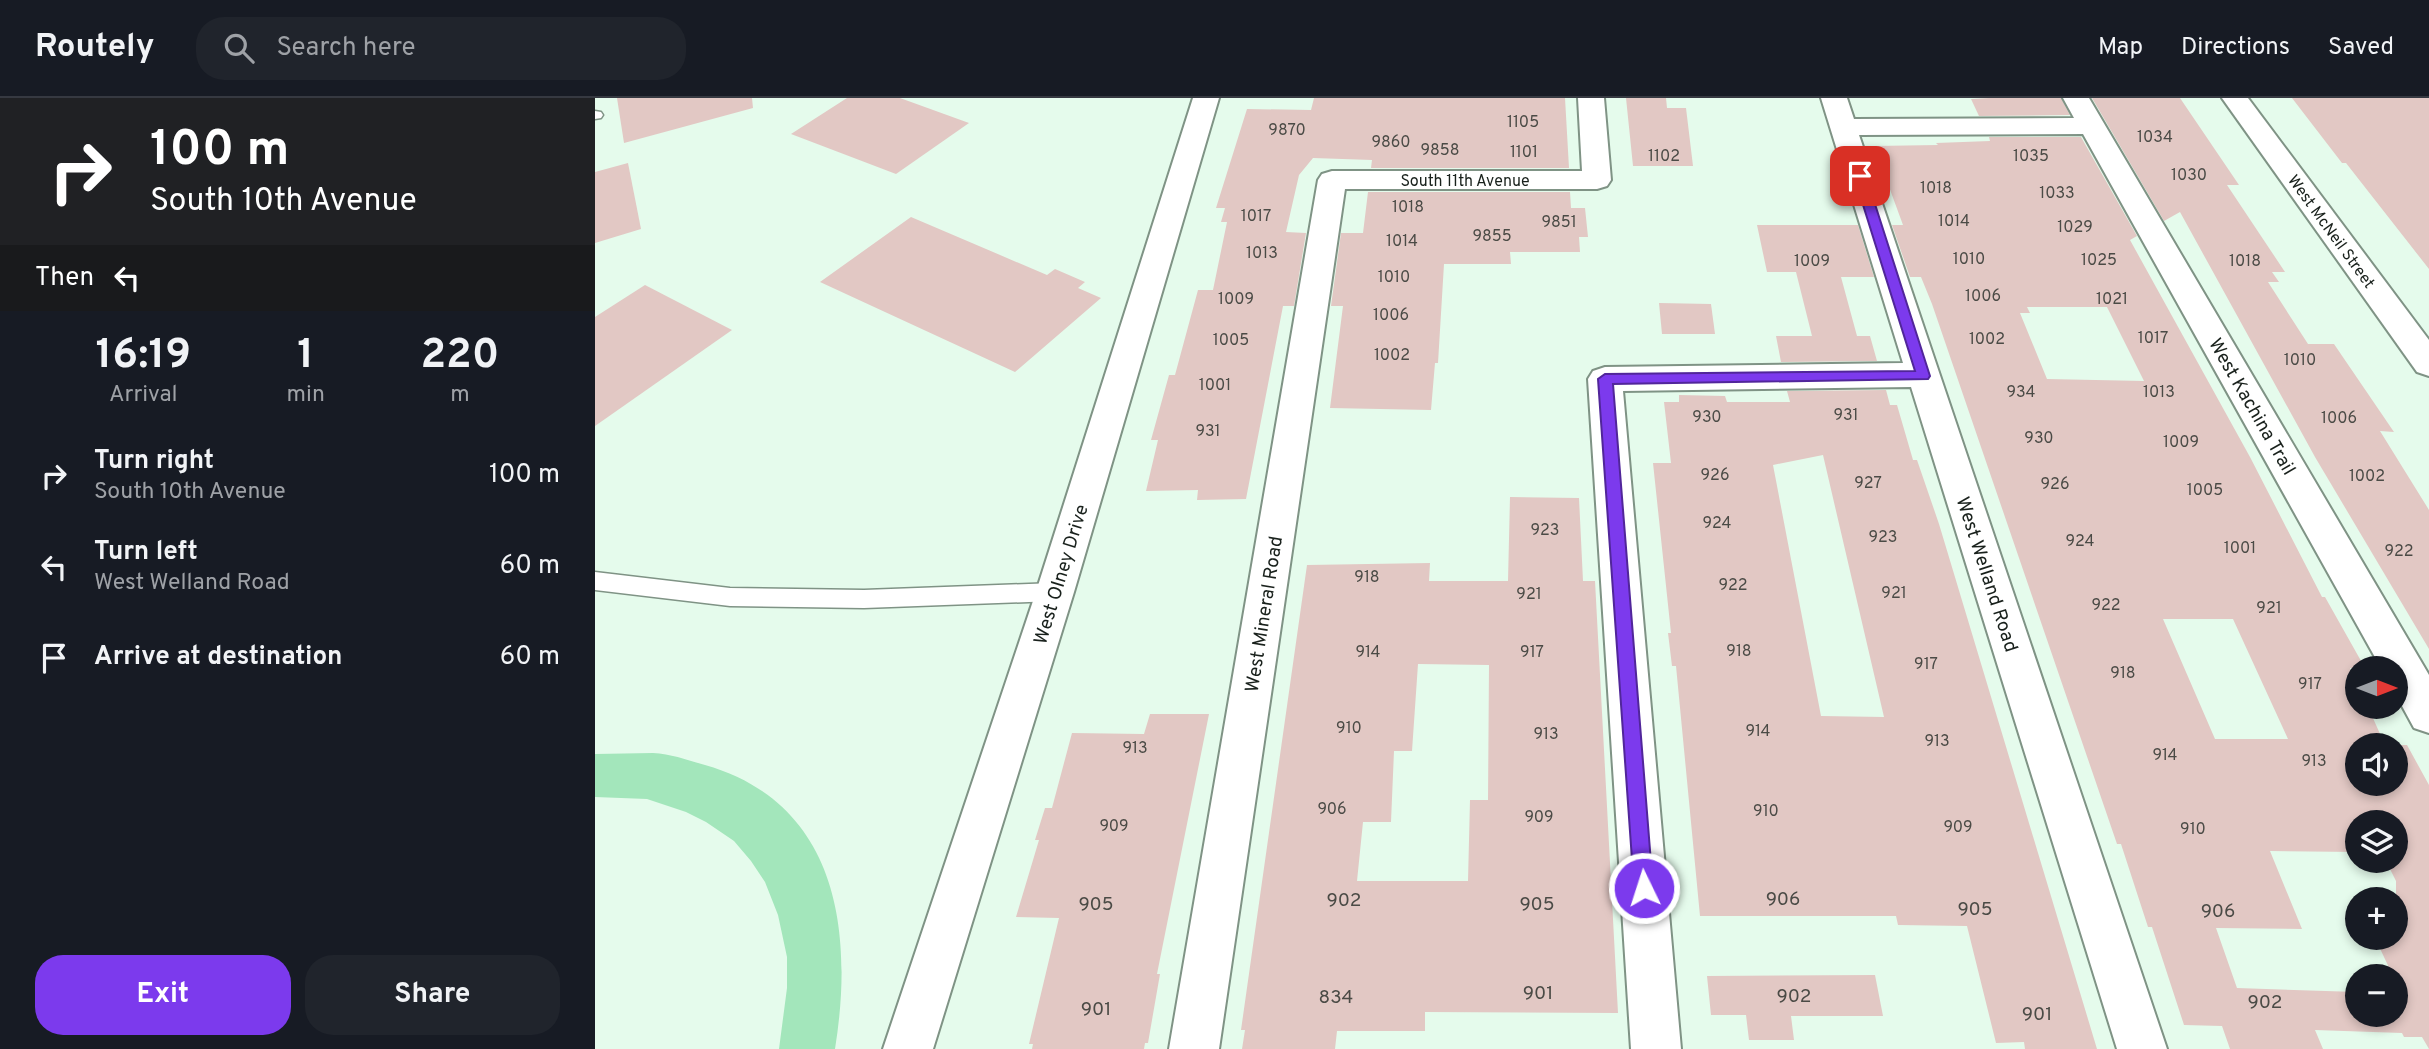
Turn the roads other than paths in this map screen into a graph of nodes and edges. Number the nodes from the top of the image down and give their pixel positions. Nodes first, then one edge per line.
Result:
1 (1206, 98) edge
2 (1591, 98) edge
3 (2235, 98) edge
4 (1839, 112) edge
5 (2084, 112) edge
6 (1332, 180) joint
7 (2429, 364) edge
8 (1924, 376) junction
9 (595, 581) edge
10 (1055, 592) junction
11 (2429, 714) edge
12 (908, 1049) edge
13 (1194, 1049) edge
14 (1656, 1049) edge
15 (2143, 1049) edge

1 - 10 street, West Olney Drive
2 - 6 street, South 11th Avenue
3 - 7 street, West McNeil Street
4 - 5 street
4 - 8 street, West Welland Road
5 - 11 street, West Kachina Trail
6 - 13 street, West Mineral Road
8 - 14 street
8 - 15 street, West Welland Road
9 - 10 lane
10 - 12 street, West Olney Drive

